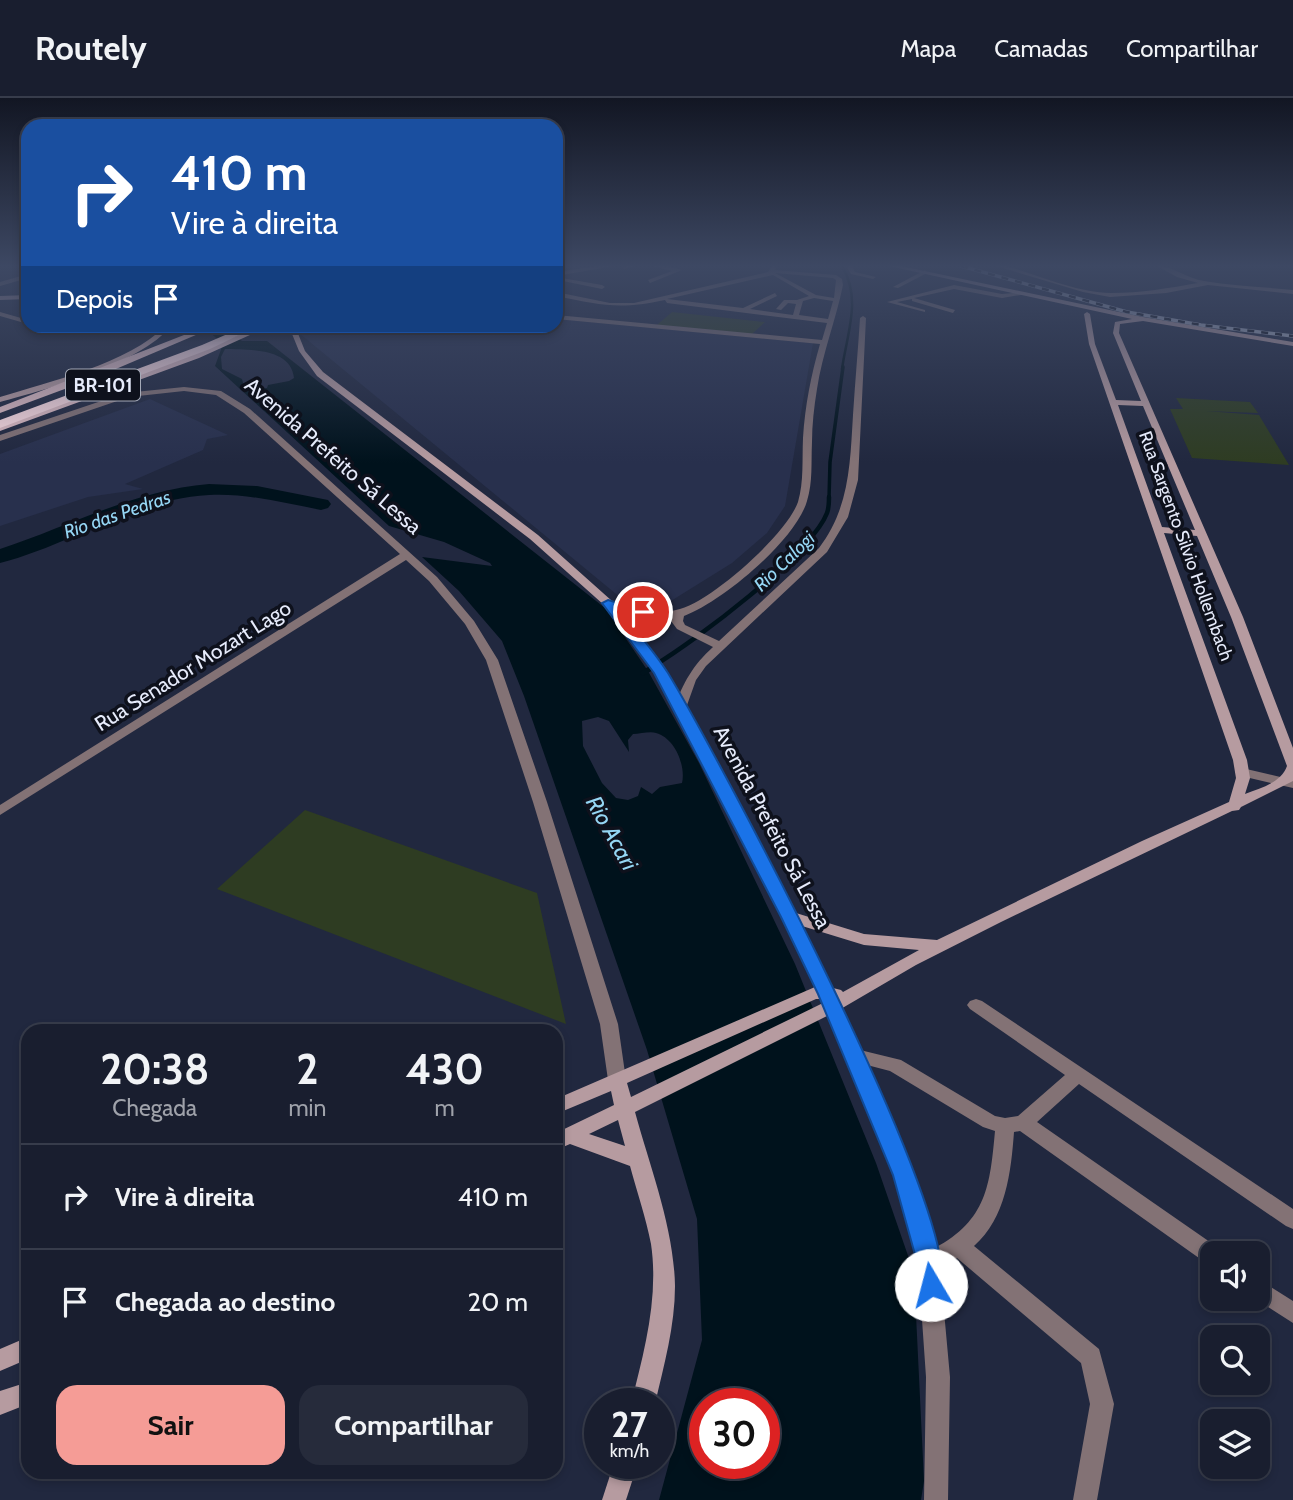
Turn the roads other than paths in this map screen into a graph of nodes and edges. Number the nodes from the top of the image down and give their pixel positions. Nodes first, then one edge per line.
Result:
1 (711, 331) edge
2 (765, 331) edge
3 (827, 331) edge
4 (862, 331) edge
5 (1089, 331) edge
6 (1116, 331) edge
7 (1214, 331) edge
8 (162, 333) edge
9 (200, 333) edge
10 (207, 333) edge
11 (244, 333) edge
12 (295, 333) edge
13 (761, 336) junction
14 (189, 339) junction
15 (824, 342) junction
16 (1292, 345) edge
17 (119, 362) junction
18 (92, 368) joint
19 (0, 400) edge
20 (1112, 402) junction
21 (1144, 404) junction
22 (0, 412) edge
23 (0, 426) edge
24 (0, 438) edge
25 (1158, 530) junction
26 (1200, 533) junction
27 (407, 555) junction
28 (608, 603) junction
29 (679, 613) junction
30 (720, 646) junction
31 (680, 708) junction
32 (1293, 766) edge
33 (1242, 772) junction
34 (1288, 783) edge
35 (1234, 807) junction
36 (0, 811) edge
37 (790, 917) junction
38 (941, 946) junction
39 (824, 1001) junction
40 (976, 1005) dead end
41 (854, 1055) junction
42 (1078, 1074) junction
43 (617, 1080) junction
44 (563, 1104) edge
45 (625, 1107) junction
46 (1014, 1124) junction
47 (563, 1139) edge
48 (639, 1161) junction
49 (1293, 1220) edge
50 (958, 1246) junction
51 (1200, 1247) edge
52 (929, 1262) junction
53 (1270, 1297) edge
54 (1293, 1313) edge
55 (21, 1351) edge
56 (0, 1360) edge
57 (647, 1388) edge
58 (21, 1396) edge
59 (0, 1403) edge
60 (621, 1479) edge
61 (614, 1500) edge
62 (936, 1500) edge
63 (1085, 1500) edge

1 - 13 street
2 - 13 street
3 - 15 street
4 - 30 street
5 - 20 main road, Rua Sargento Silvio Hollembach
6 - 21 main road, Rua Sargento Silvio Hollembach
7 - 16 main road
8 - 17 main road
9 - 14 main road
10 - 14 highway, BR-101
11 - 23 highway, BR-101
12 - 28 main road, Avenida Prefeito Sá Lessa
13 - 15 street
14 - 17 main road
14 - 22 highway, BR-101
15 - 29 street
17 - 18 main road
17 - 22 main road
18 - 19 main road
20 - 21 main road
20 - 25 main road, Rua Sargento Silvio Hollembach
21 - 26 main road, Rua Sargento Silvio Hollembach
24 - 27 street, Avenida Prefeito Sá Lessa
25 - 26 main road
25 - 33 main road, Rua Sargento Silvio Hollembach
26 - 32 main road, Rua Sargento Silvio Hollembach
27 - 36 street, Rua Senador Mozart Lago
27 - 43 street, Avenida Prefeito Sá Lessa
28 - 29 street
28 - 31 main road, Avenida Prefeito Sá Lessa
29 - 30 street
30 - 31 street
31 - 37 main road, Avenida Prefeito Sá Lessa
32 - 34 main road, Rua Sargento Silvio Hollembach
33 - 34 street
33 - 35 main road
34 - 35 main road
35 - 38 main road
37 - 38 main road
37 - 39 main road, Avenida Prefeito Sá Lessa
38 - 39 main road
39 - 41 street, Avenida Prefeito Sá Lessa
39 - 43 main road
39 - 45 main road
40 - 42 street
41 - 46 street
41 - 52 street, Avenida Prefeito Sá Lessa
42 - 46 street
42 - 49 street
43 - 44 main road
43 - 45 main road, Avenida Prefeito Sá Lessa
45 - 47 main road
45 - 48 main road, Avenida Prefeito Sá Lessa
46 - 50 street
46 - 51 street
47 - 48 main road
48 - 57 main road, Avenida Prefeito Sá Lessa
50 - 52 street
50 - 63 street
52 - 62 street, Avenida Prefeito Sá Lessa
53 - 54 street
55 - 56 main road
58 - 59 main road
60 - 61 main road

